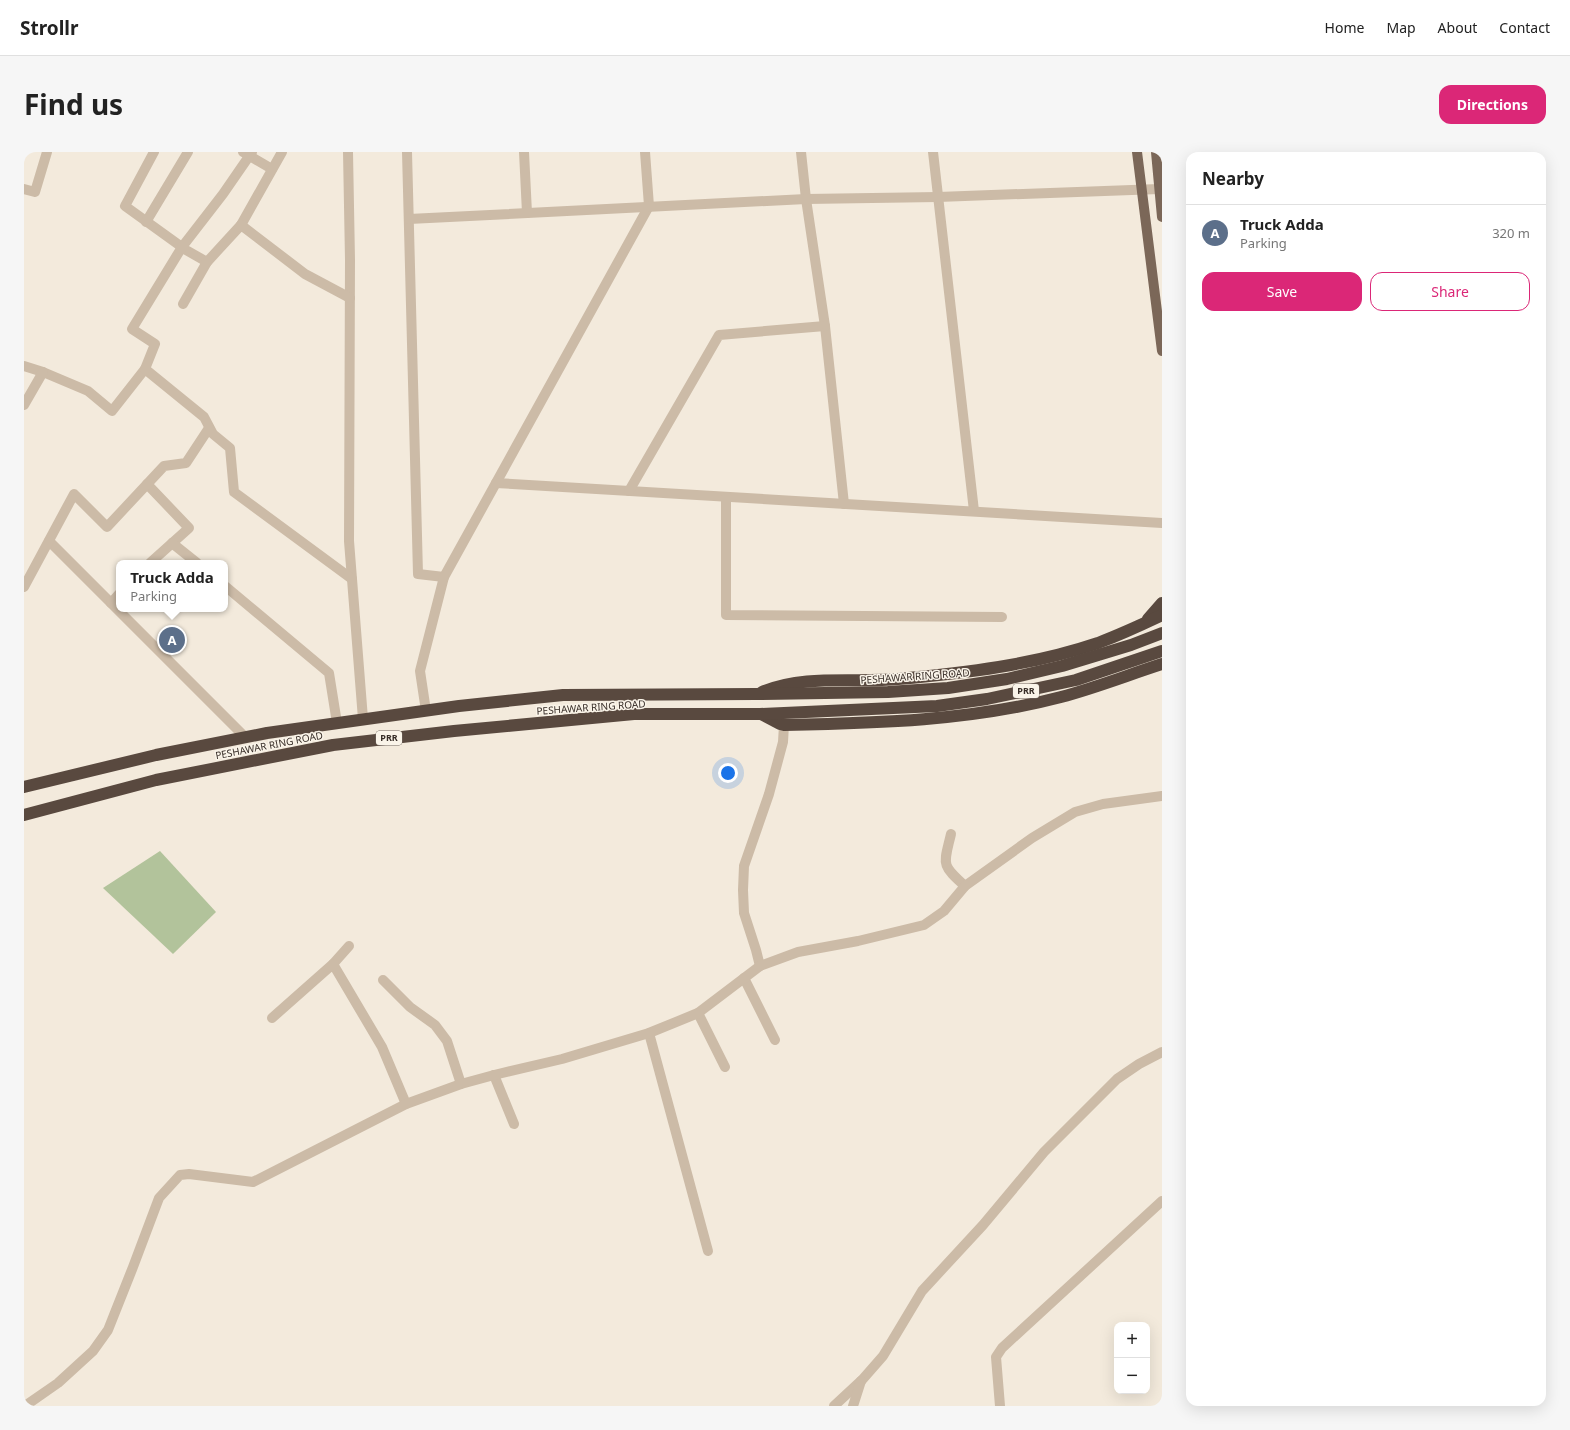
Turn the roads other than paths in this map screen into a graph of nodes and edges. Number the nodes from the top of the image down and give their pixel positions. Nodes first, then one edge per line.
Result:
1 (46, 152) edge
2 (154, 152) edge
3 (188, 152) edge
4 (282, 152) edge
5 (348, 152) edge
6 (407, 152) edge
7 (524, 152) edge
8 (645, 152) edge
9 (800, 152) edge
10 (934, 152) edge
11 (1137, 152) edge
12 (1156, 152) edge
13 (248, 153) edge
14 (272, 168) junction
15 (24, 189) edge
16 (1159, 189) junction
17 (1141, 190) junction
18 (938, 198) junction
19 (806, 200) junction
20 (649, 206) junction
21 (527, 213) junction
22 (1162, 216) edge
23 (409, 219) junction
24 (146, 222) junction
25 (241, 224) junction
26 (182, 247) junction
27 (207, 262) junction
28 (350, 298) junction
29 (183, 304) dead end
30 (825, 326) junction
31 (1162, 351) edge
32 (24, 366) edge
33 (144, 369) junction
34 (42, 372) junction
35 (24, 405) edge
36 (209, 428) junction
37 (496, 483) junction
38 (147, 484) junction
39 (630, 491) junction
40 (726, 497) junction
41 (844, 504) junction
42 (974, 511) junction
43 (1162, 522) edge
44 (49, 541) junction
45 (172, 543) junction
46 (153, 560) edge
47 (193, 560) edge
48 (444, 577) junction
49 (352, 579) junction
50 (24, 587) edge
51 (228, 589) edge
52 (116, 597) edge
53 (111, 603) junction
54 (1162, 603) edge
55 (116, 608) edge
56 (120, 612) edge
57 (1162, 616) edge
58 (1002, 617) dead end
59 (1142, 624) junction
60 (1162, 633) edge
61 (1162, 651) edge
62 (1162, 664) edge
63 (1162, 673) edge
64 (1122, 678) junction
65 (756, 694) junction
66 (426, 711) junction
67 (760, 714) junction
68 (363, 720) junction
69 (337, 723) junction
70 (784, 725) junction
71 (245, 737) junction
72 (24, 787) edge
73 (1162, 796) edge
74 (24, 814) edge
75 (951, 834) dead end
76 (964, 886) junction
77 (349, 946) dead end
78 (333, 964) junction
79 (760, 966) junction
80 (744, 978) junction
81 (384, 980) dead end
82 (698, 1013) junction
83 (272, 1018) dead end
84 (649, 1033) junction
85 (776, 1040) dead end
86 (1162, 1052) edge
87 (725, 1067) dead end
88 (494, 1075) junction
89 (461, 1084) junction
90 (406, 1104) junction
91 (514, 1124) dead end
92 (1162, 1201) edge
93 (708, 1251) dead end
94 (862, 1380) junction
95 (25, 1406) edge
96 (834, 1406) edge
97 (853, 1406) edge
98 (1000, 1406) edge

1 - 15 street
2 - 24 street
3 - 24 street
4 - 14 street
5 - 28 street
6 - 23 street
7 - 21 street
8 - 20 street
9 - 19 street
10 - 18 street
11 - 17 main road
12 - 16 main road
13 - 14 street
13 - 26 street
14 - 25 street
16 - 17 street
16 - 22 main road
17 - 18 street
17 - 31 main road
18 - 19 street
18 - 42 street
19 - 20 street
19 - 30 street
20 - 21 street
20 - 37 street
21 - 23 street
23 - 48 street
24 - 26 street
25 - 27 street
25 - 28 street
26 - 27 street
26 - 33 street
27 - 29 street
28 - 49 street
30 - 39 street
30 - 41 street
32 - 34 street
33 - 34 street
33 - 36 street
34 - 35 street
36 - 38 street
36 - 49 street
37 - 39 street
37 - 48 street
38 - 44 street
38 - 45 street
39 - 40 street
40 - 41 street
40 - 58 street
41 - 42 street
42 - 43 street
44 - 50 street
44 - 53 street
45 - 46 street
45 - 47 street
48 - 66 street
49 - 68 street
51 - 69 street
52 - 53 street
53 - 55 street
54 - 59 highway
56 - 71 street
57 - 59 highway
59 - 65 highway
60 - 65 highway, PESHAWAR RING ROAD / PRR
61 - 67 highway, PESHAWAR RING ROAD / PRR
62 - 64 highway
63 - 64 highway
64 - 70 highway
65 - 66 highway, PESHAWAR RING ROAD / PRR
66 - 68 highway, PESHAWAR RING ROAD / PRR
67 - 70 highway
67 - 74 highway, PESHAWAR RING ROAD / PRR
68 - 69 highway, PESHAWAR RING ROAD / PRR
69 - 71 highway, PESHAWAR RING ROAD / PRR
70 - 79 street
71 - 72 highway, PESHAWAR RING ROAD / PRR
73 - 76 street
75 - 76 street
76 - 79 street
77 - 78 street
78 - 83 street
78 - 90 street
79 - 80 street
80 - 82 street
80 - 85 street
81 - 89 street
82 - 84 street
82 - 87 street
84 - 88 street
84 - 93 street
86 - 94 street
88 - 89 street
88 - 91 street
89 - 90 street
90 - 95 street
92 - 98 street
94 - 96 street
94 - 97 street

